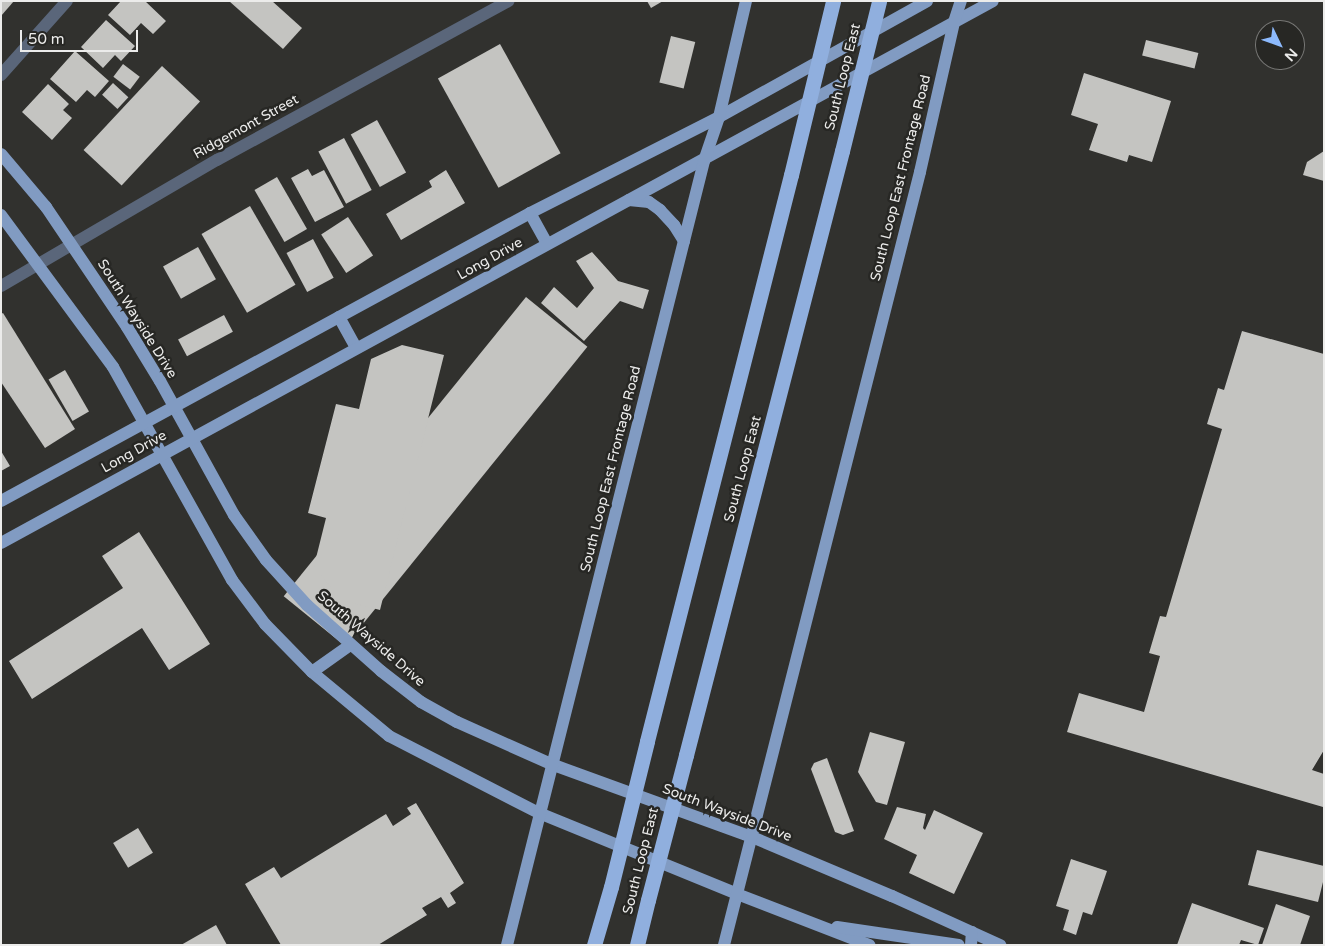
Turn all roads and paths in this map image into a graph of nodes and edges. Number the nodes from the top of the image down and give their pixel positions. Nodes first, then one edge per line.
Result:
1 (68, 1) edge
2 (509, 1) edge
3 (746, 1) edge
4 (833, 1) edge
5 (879, 1) edge
6 (927, 1) edge
7 (962, 1) edge
8 (994, 1) edge
9 (954, 22) junction
10 (1, 75) edge
11 (719, 118) junction
12 (1, 154) edge
13 (704, 161) junction
14 (629, 200) junction
15 (530, 213) junction
16 (1, 215) edge
17 (684, 241) junction
18 (71, 244) junction
19 (547, 244) junction
20 (39, 265) junction
21 (1, 286) edge
22 (339, 317) junction
23 (356, 348) junction
24 (173, 408) junction
25 (144, 424) junction
26 (192, 438) junction
27 (160, 455) junction
28 (1, 500) edge
29 (1, 543) edge
30 (350, 645) junction
31 (312, 672) junction
32 (551, 764) junction
33 (539, 813) junction
34 (752, 837) junction
35 (737, 894) junction
36 (817, 925) junction
37 (971, 938) edge
38 (506, 945) edge
39 (594, 945) edge
40 (637, 945) edge
41 (724, 945) edge
42 (868, 945) edge
43 (959, 945) edge
44 (1000, 945) edge

1 - 10 street
2 - 18 street, Ridgemont Street
3 - 11 main road, South Loop East Frontage Road
4 - 39 highway, South Loop East, bridge
5 - 40 highway, South Loop East, bridge
6 - 11 main road, Long Drive
7 - 9 main road, South Loop East Frontage Road
8 - 9 main road, Long Drive
9 - 13 main road, Long Drive
9 - 34 main road, South Loop East Frontage Road
11 - 13 main road, South Loop East Frontage Road
11 - 15 main road, Long Drive
12 - 18 main road, South Wayside Drive
13 - 14 main road, Long Drive
13 - 17 main road, South Loop East Frontage Road
14 - 17 main road
14 - 19 main road, Long Drive
15 - 19 main road
15 - 22 main road, Long Drive
16 - 20 main road
17 - 32 main road, South Loop East Frontage Road
18 - 20 street, Ridgemont Street
18 - 24 main road, South Wayside Drive
19 - 23 main road, Long Drive
20 - 21 street, Ridgemont Street
20 - 25 main road
22 - 23 main road
22 - 24 main road, Long Drive
23 - 26 main road, Long Drive
24 - 25 main road, Long Drive
24 - 26 main road, South Wayside Drive
25 - 27 main road
25 - 28 main road, Long Drive
26 - 27 main road, Long Drive
26 - 30 main road, South Wayside Drive
27 - 29 main road, Long Drive
27 - 31 main road
30 - 31 main road
30 - 32 main road, South Wayside Drive
31 - 33 main road
32 - 33 main road, South Loop East Frontage Road
32 - 34 main road, South Wayside Drive
33 - 35 main road
33 - 38 main road, South Loop East Frontage Road
34 - 35 main road, South Loop East Frontage Road
34 - 37 main road, South Wayside Drive
35 - 36 main road
35 - 41 main road, South Loop East Frontage Road
36 - 42 main road
36 - 43 main road
37 - 44 main road, South Wayside Drive

